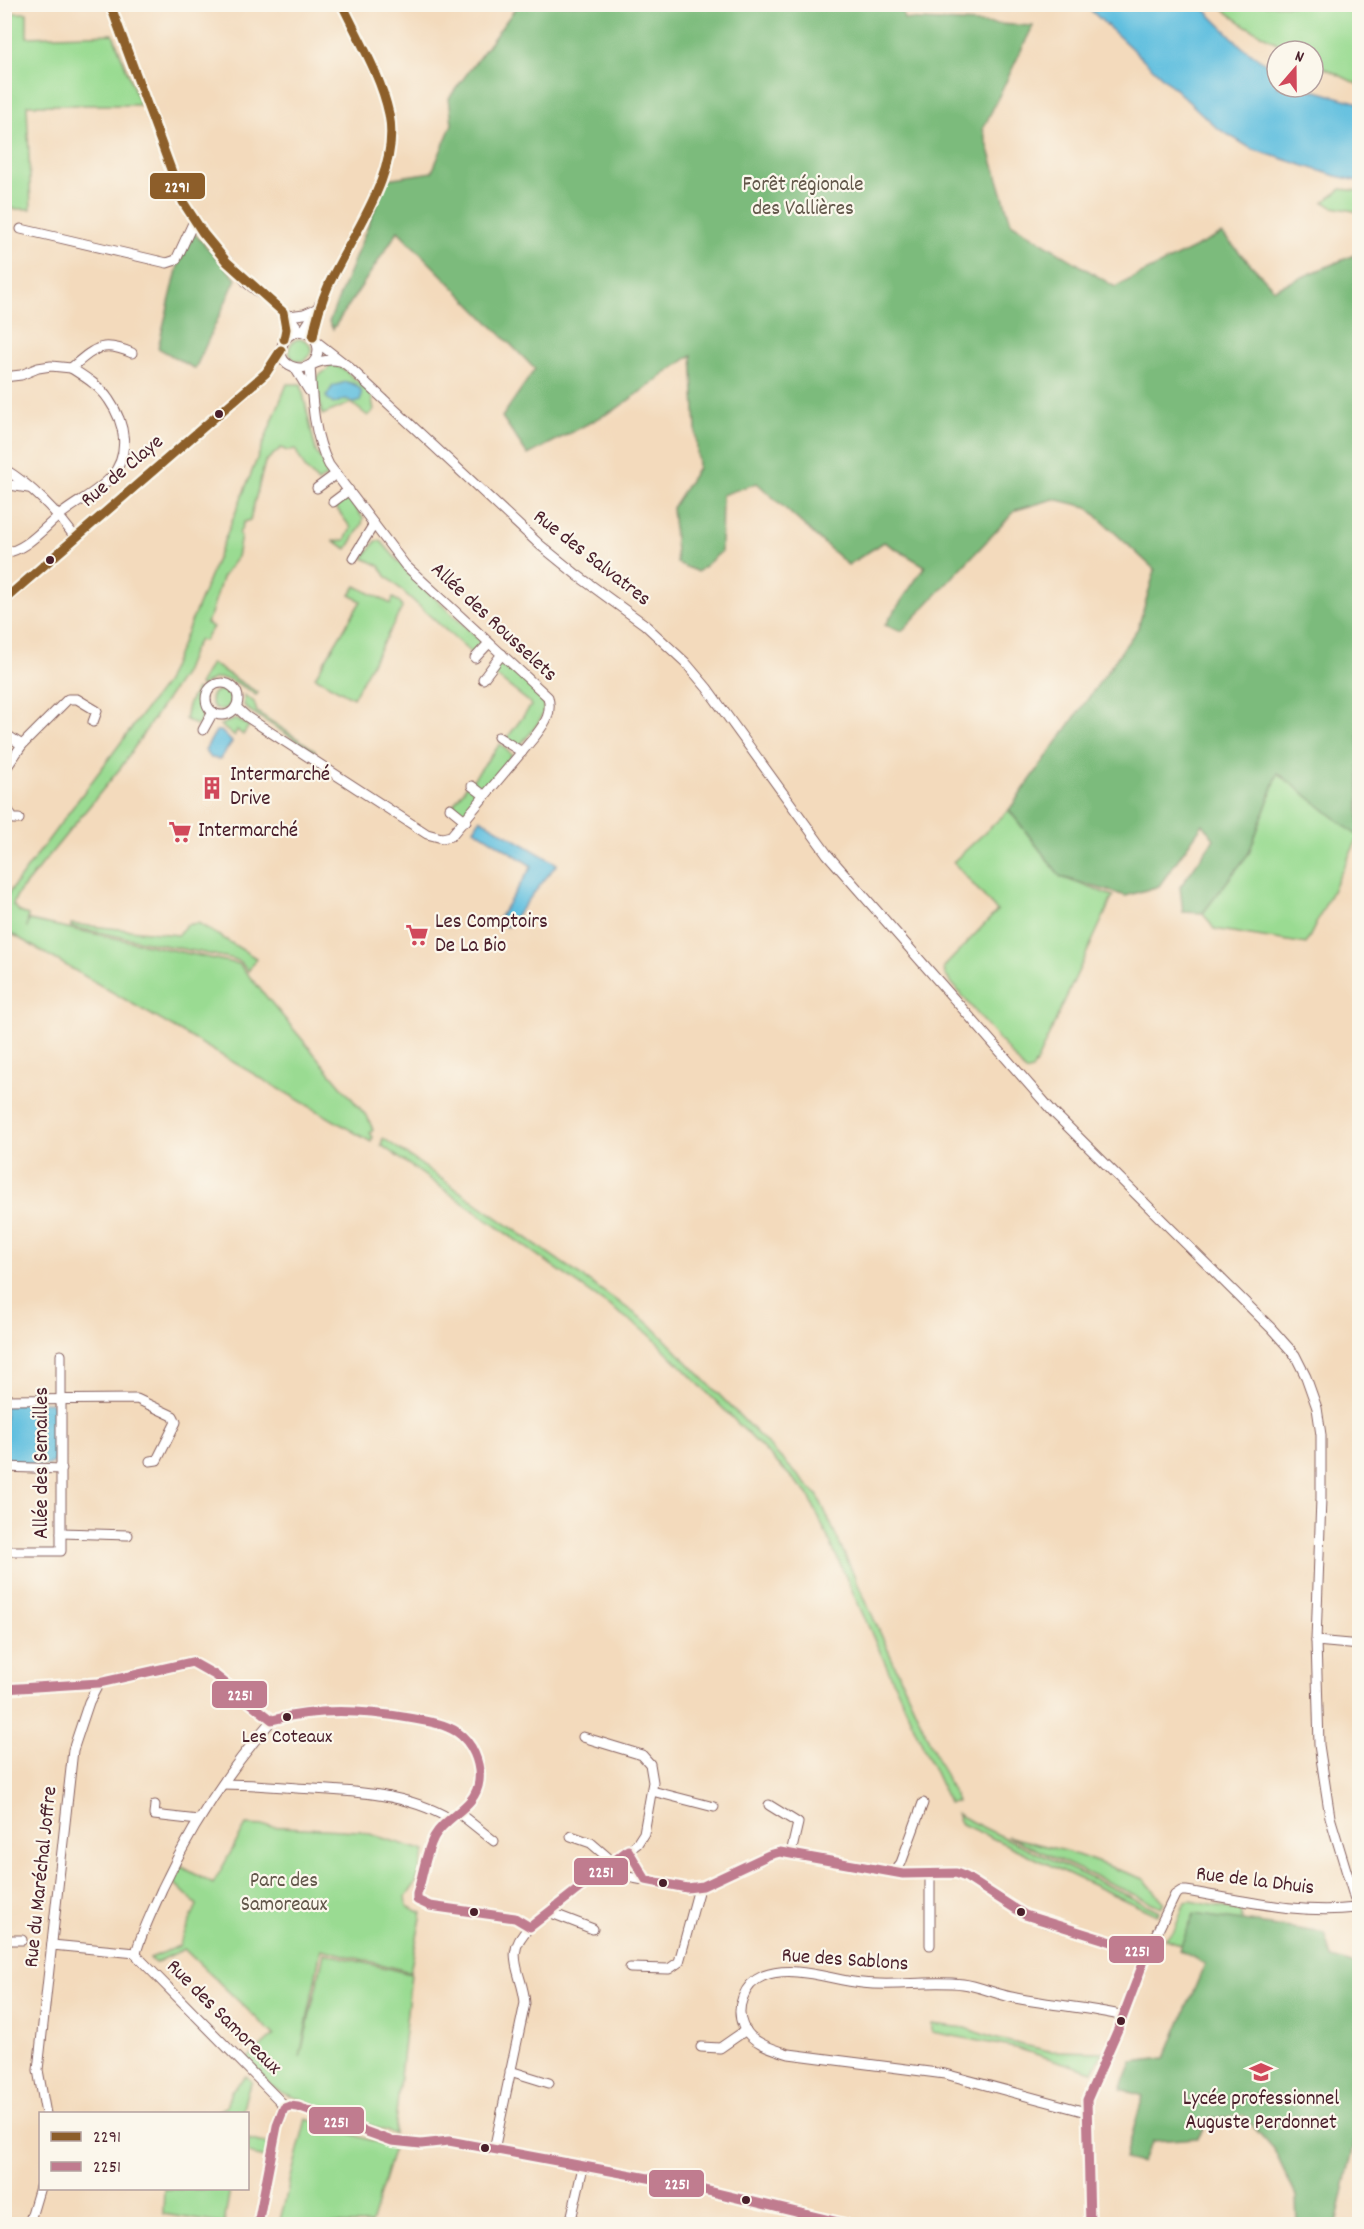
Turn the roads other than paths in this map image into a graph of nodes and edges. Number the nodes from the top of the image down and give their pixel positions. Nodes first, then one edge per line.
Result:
1 (110, 4) edge
2 (342, 4) edge
3 (194, 221) junction
4 (21, 229) dead end
5 (319, 306) junction
6 (286, 314) junction
7 (302, 331) junction
8 (284, 339) junction
9 (315, 339) junction
10 (281, 350) junction
11 (132, 353) dead end
12 (342, 361) junction
13 (311, 365) junction
14 (292, 367) junction
15 (71, 368) junction
16 (266, 373) junction
17 (4, 377) edge
18 (310, 393) junction
19 (4, 469) edge
20 (336, 474) junction
21 (4, 484) edge
22 (28, 488) junction
23 (317, 488) dead end
24 (349, 490) junction
25 (333, 502) dead end
26 (59, 515) junction
27 (374, 524) junction
28 (75, 537) junction
29 (4, 553) edge
30 (353, 558) dead end
31 (4, 600) edge
32 (489, 643) junction
33 (502, 654) junction
34 (475, 658) dead end
35 (483, 679) dead end
36 (236, 707) junction
37 (213, 712) junction
38 (93, 722) dead end
39 (203, 730) dead end
40 (4, 733) edge
41 (498, 737) dead end
42 (22, 745) junction
43 (522, 752) junction
44 (4, 771) edge
45 (472, 786) dead end
46 (485, 796) junction
47 (4, 802) edge
48 (450, 808) dead end
49 (19, 819) dead end
50 (466, 820) junction
51 (61, 1355) dead end
52 (4, 1400) edge
53 (62, 1400) junction
54 (150, 1461) dead end
55 (4, 1467) edge
56 (62, 1468) junction
57 (61, 1533) junction
58 (128, 1535) dead end
59 (4, 1551) edge
60 (1316, 1641) junction
61 (1359, 1645) edge
62 (99, 1683) junction
63 (4, 1689) edge
64 (272, 1720) junction
65 (583, 1737) dead end
66 (223, 1784) junction
67 (652, 1791) junction
68 (923, 1803) dead end
69 (155, 1805) dead end
70 (769, 1805) dead end
71 (714, 1807) dead end
72 (460, 1814) junction
73 (450, 1819) junction
74 (198, 1820) junction
75 (571, 1836) dead end
76 (494, 1841) dead end
77 (628, 1850) junction
78 (791, 1853) junction
79 (613, 1862) junction
80 (601, 1872) junction
81 (894, 1872) junction
82 (930, 1874) junction
83 (646, 1880) junction
84 (699, 1888) junction
85 (549, 1912) junction
86 (1358, 1912) edge
87 (530, 1927) junction
88 (593, 1929) dead end
89 (4, 1940) edge
90 (22, 1940) dead end
91 (52, 1945) junction
92 (930, 1945) dead end
93 (136, 1953) junction
94 (1147, 1953) junction
95 (630, 1968) dead end
96 (1124, 2016) junction
97 (746, 2030) junction
98 (701, 2048) dead end
99 (510, 2071) junction
100 (549, 2084) dead end
101 (284, 2108) junction
102 (46, 2112) edge
103 (1086, 2112) junction
104 (494, 2150) junction
105 (583, 2167) junction
106 (39, 2190) edge
107 (4, 2224) edge
108 (27, 2224) edge
109 (258, 2224) edge
110 (570, 2224) edge
111 (846, 2224) edge
112 (1090, 2224) edge

1 - 3 street
2 - 5 street
3 - 4 street
3 - 6 street
5 - 6 street
5 - 7 street
5 - 9 street
6 - 7 street
6 - 8 street
7 - 8 street
7 - 9 street
8 - 10 street
9 - 12 street, Rue des Salvatres
9 - 13 street
10 - 14 street
10 - 16 street, Rue de Claye
11 - 15 street
12 - 13 street
12 - 60 street, Rue des Salvatres
13 - 14 street
13 - 18 street, Allée des Rousselets
14 - 16 street, Rue de Claye
14 - 18 street, Allée des Rousselets
15 - 17 street
15 - 26 street
16 - 28 street, Rue de Claye
18 - 20 street, Allée des Rousselets
19 - 22 street
20 - 23 street
20 - 24 street, Allée des Rousselets
21 - 22 street
22 - 26 street
24 - 25 street
24 - 27 street, Allée des Rousselets
26 - 28 street
26 - 29 street
27 - 30 street
27 - 32 street, Allée des Rousselets
28 - 31 street, Rue de Claye
32 - 33 street, Allée des Rousselets
32 - 34 street
33 - 35 street
33 - 43 street, Allée des Rousselets
36 - 37 street
36 - 37 street, Allée des Rousselets
36 - 50 street, Allée des Rousselets
37 - 39 street
38 - 42 street
40 - 42 street
41 - 43 street
42 - 44 street
43 - 46 street, Allée des Rousselets
45 - 46 street
46 - 50 street, Allée des Rousselets
47 - 49 street
48 - 50 street
51 - 53 street, Allée des Semailles
52 - 53 street
53 - 54 street
53 - 56 street, Allée des Semailles
55 - 56 street
56 - 57 street, Allée des Semailles
57 - 58 street
57 - 59 street, Allée des Semailles
60 - 61 street
60 - 86 street, Rue des Salvatres
62 - 63 street
62 - 64 street
62 - 91 street, Rue du Maréchal Joffre
64 - 66 street, Rue des Samoreaux
64 - 72 street
65 - 67 street
66 - 73 street
66 - 74 street, Rue des Samoreaux
67 - 71 street
67 - 77 street
68 - 81 street
69 - 74 street
70 - 78 street
72 - 73 street
72 - 76 street
73 - 87 street
74 - 93 street, Rue des Samoreaux
75 - 79 street
77 - 79 street
77 - 83 street
78 - 81 street
78 - 84 street
79 - 80 street
80 - 83 street
80 - 85 street
81 - 82 street
82 - 92 street
82 - 94 street
83 - 84 street
84 - 95 street
85 - 87 street
85 - 88 street
86 - 94 street, Rue de la Dhuis
87 - 99 street
89 - 90 street
91 - 93 street, Rue des Samoreaux
91 - 102 street, Rue du Maréchal Joffre
93 - 101 street, Rue des Samoreaux
94 - 96 street, Rue de la Dhuis
96 - 97 street, Rue des Sablons
96 - 103 street, Rue de la Dhuis
97 - 98 street
97 - 103 street
99 - 100 street
99 - 104 street
101 - 104 street
101 - 109 street
103 - 112 street, Rue de la Dhuis
104 - 105 street
105 - 110 street
105 - 111 street
106 - 108 street
107 - 108 street

